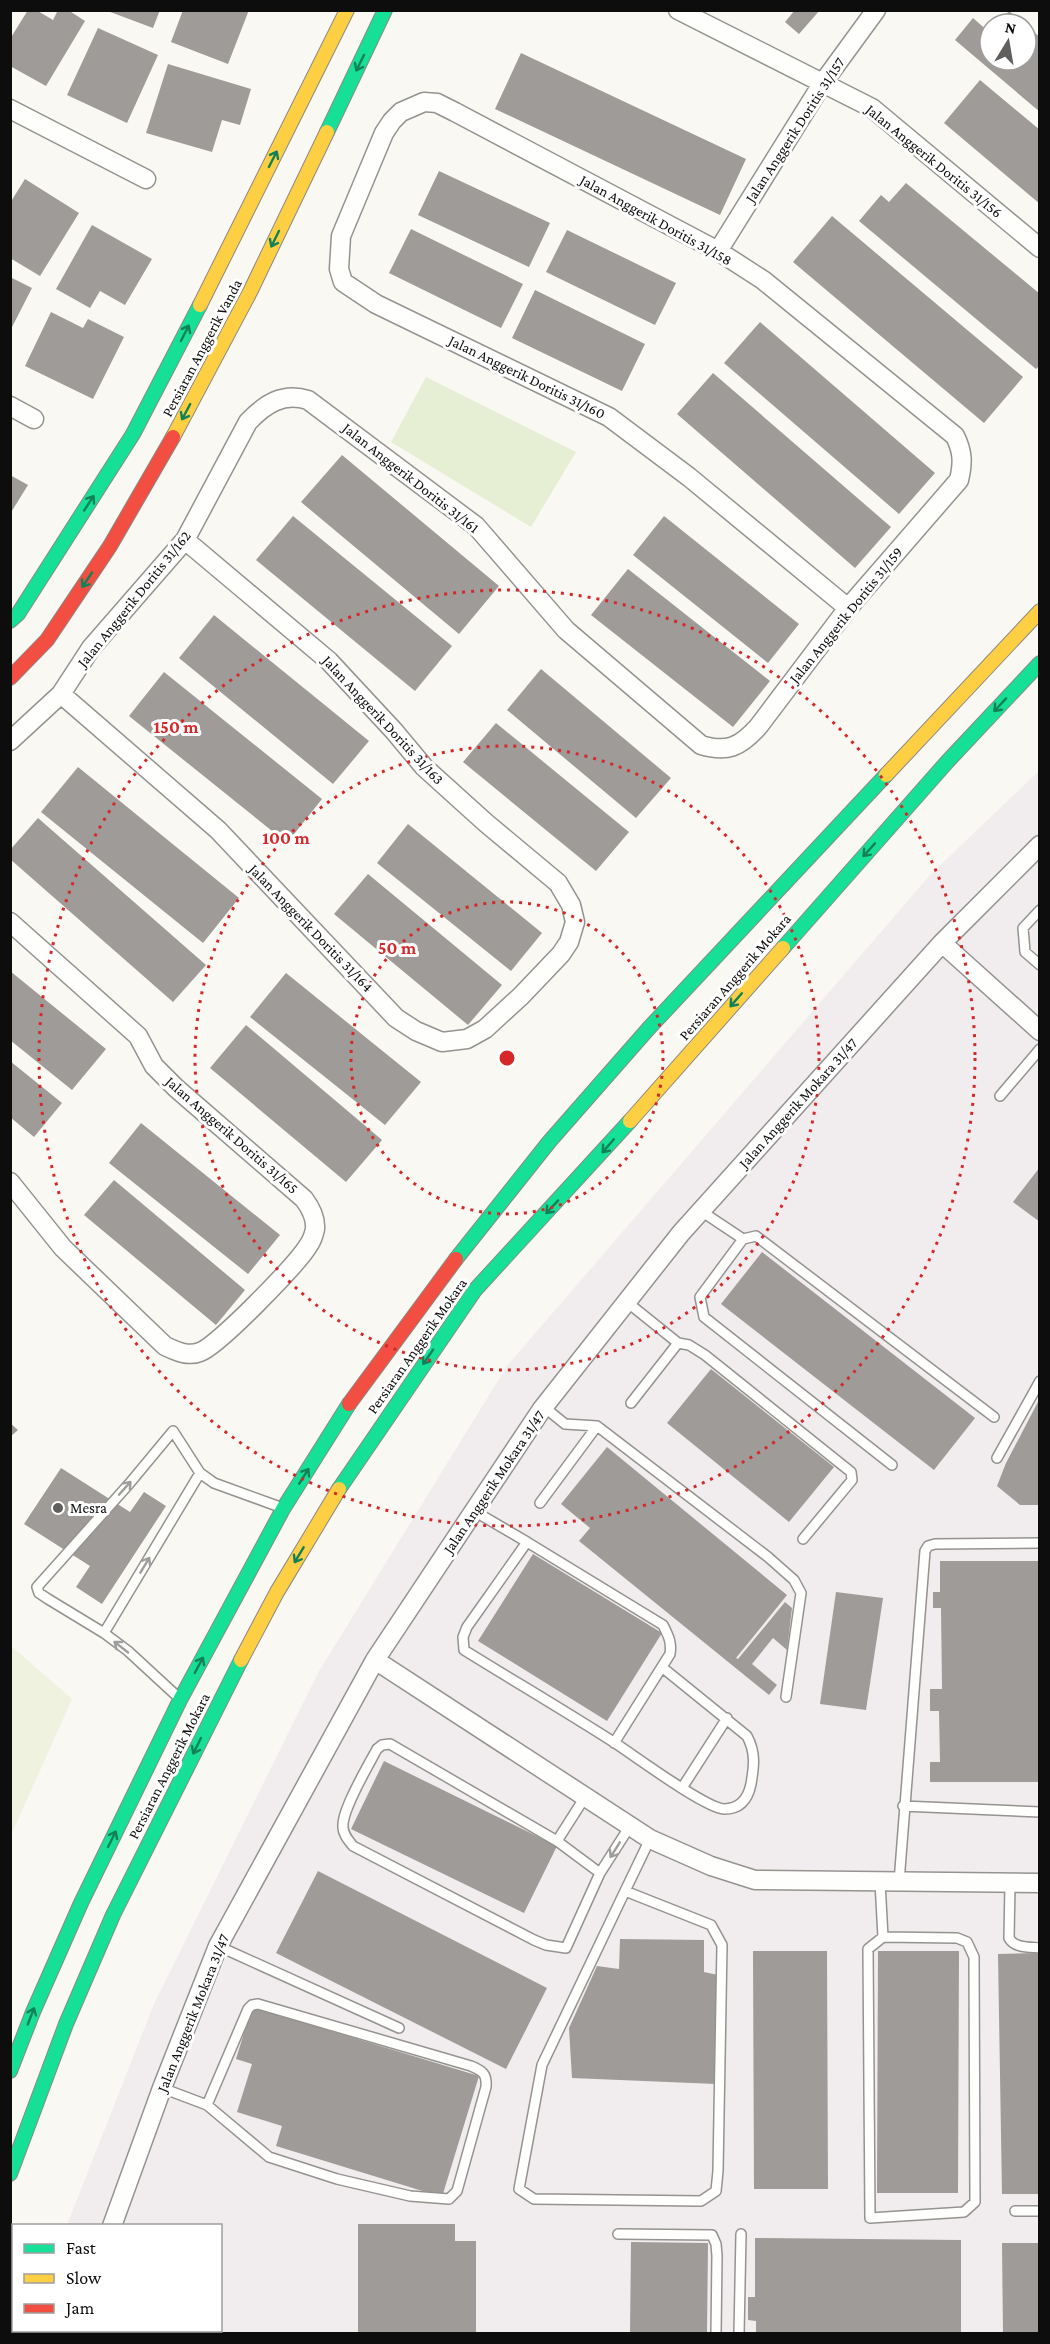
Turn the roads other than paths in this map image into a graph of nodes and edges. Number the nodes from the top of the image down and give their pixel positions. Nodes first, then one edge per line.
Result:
1 (347, 10) edge
2 (385, 10) edge
3 (678, 10) edge
4 (876, 10) edge
5 (822, 84) junction
6 (10, 109) edge
7 (146, 179) dead end
8 (340, 236) joint
9 (1040, 248) edge
10 (718, 251) junction
11 (289, 397) joint
12 (10, 406) edge
13 (34, 419) dead end
14 (953, 487) joint
15 (185, 540) junction
16 (848, 608) junction
17 (1040, 611) edge
18 (10, 621) edge
19 (1040, 663) edge
20 (10, 678) edge
21 (61, 694) junction
22 (10, 741) edge
23 (741, 743) joint
24 (1040, 845) edge
25 (1040, 910) edge
26 (10, 921) edge
27 (942, 943) junction
28 (1040, 965) edge
29 (521, 996) joint
30 (1040, 1031) edge
31 (1040, 1049) edge
32 (1000, 1096) dead end
33 (10, 1182) edge
34 (701, 1211) junction
35 (743, 1239) junction
36 (627, 1302) junction
37 (678, 1343) junction
38 (1040, 1381) edge
39 (631, 1403) dead end
40 (544, 1407) junction
41 (994, 1417) dead end
42 (597, 1426) junction
43 (997, 1458) dead end
44 (892, 1465) dead end
45 (200, 1473) junction
46 (540, 1503) dead end
47 (283, 1509) junction
48 (474, 1511) junction
49 (803, 1539) dead end
50 (526, 1542) junction
51 (1040, 1543) edge
52 (104, 1633) junction
53 (375, 1660) junction
54 (663, 1668) junction
55 (786, 1697) dead end
56 (180, 1700) junction
57 (727, 1718) junction
58 (614, 1743) junction
59 (682, 1788) junction
60 (585, 1797) junction
61 (903, 1806) junction
62 (1040, 1812) edge
63 (630, 1826) junction
64 (650, 1839) junction
65 (557, 1840) junction
66 (600, 1873) junction
67 (880, 1882) junction
68 (898, 1882) junction
69 (1010, 1882) junction
70 (1040, 1883) edge
71 (625, 1891) junction
72 (883, 1936) junction
73 (218, 1946) junction
74 (1040, 1948) edge
75 (399, 2028) dead end
76 (10, 2071) edge
77 (162, 2088) junction
78 (207, 2105) junction
79 (10, 2174) edge
80 (1015, 2211) dead end
81 (1040, 2211) edge
82 (112, 2224) edge
83 (618, 2234) dead end
84 (741, 2234) dead end
85 (716, 2334) edge
86 (740, 2334) edge

18 -> 1 main road, Persiaran Anggerik Vanda
2 -> 20 main road, Persiaran Anggerik Vanda
3 - 5 street, Jalan Anggerik Doritis 31/156
4 - 5 street, Jalan Anggerik Doritis 31/157
5 - 9 street, Jalan Anggerik Doritis 31/156
5 - 10 street, Jalan Anggerik Doritis 31/157
6 - 7 street
8 - 10 street, Jalan Anggerik Doritis 31/158
8 - 16 street, Jalan Anggerik Doritis 31/160
10 - 14 street, Jalan Anggerik Doritis 31/158
11 - 15 street, Jalan Anggerik Doritis 31/162
11 - 23 street, Jalan Anggerik Doritis 31/161
12 - 13 street
14 - 16 street, Jalan Anggerik Doritis 31/159
15 - 21 street, Jalan Anggerik Doritis 31/162
15 - 29 street, Jalan Anggerik Doritis 31/163
16 - 23 street, Jalan Anggerik Doritis 31/159
47 -> 17 main road, Persiaran Anggerik Mokara
19 -> 79 main road, Persiaran Anggerik Mokara
21 - 22 street, Jalan Anggerik Doritis 31/162
21 - 29 street, Jalan Anggerik Doritis 31/164
24 - 27 street, Jalan Anggerik Mokara 31/47
25 - 28 lane
26 - 33 street, Jalan Anggerik Doritis 31/165
27 - 30 street
27 - 34 street, Jalan Anggerik Mokara 31/47
31 - 32 lane
34 - 35 lane
34 - 36 street, Jalan Anggerik Mokara 31/47
35 - 41 lane
35 - 44 lane
36 - 37 lane
36 - 40 street, Jalan Anggerik Mokara 31/47
37 - 39 lane
37 - 49 lane
38 - 43 lane
40 - 42 lane
40 - 48 street, Jalan Anggerik Mokara 31/47
42 - 46 lane
42 - 55 lane
45 - 47 lane
52 -> 45 lane
52 -> 45 lane
56 -> 47 main road, Persiaran Anggerik Mokara
48 - 50 lane
48 - 53 street, Jalan Anggerik Mokara 31/47
50 - 54 lane
50 - 58 lane
51 - 61 lane
56 -> 52 lane
53 - 60 street
53 - 73 street, Jalan Anggerik Mokara 31/47
54 - 57 lane
54 - 58 lane
76 -> 56 main road, Persiaran Anggerik Mokara
57 - 59 lane
57 - 59 lane
58 - 59 lane
60 - 63 street
60 - 65 lane
61 - 62 lane
61 - 68 lane
63 - 64 street
63 -> 66 lane
64 - 67 street
64 - 71 lane
65 - 66 lane
65 - 66 lane
67 - 68 street
67 - 72 lane
68 - 69 street
69 - 70 street
69 - 74 lane
71 - 71 lane
72 - 72 lane
73 - 75 lane
73 - 77 street, Jalan Anggerik Mokara 31/47
77 - 78 lane
77 - 82 street, Jalan Anggerik Mokara 31/47
78 - 78 lane
80 - 81 lane
83 - 85 lane
84 - 86 lane

